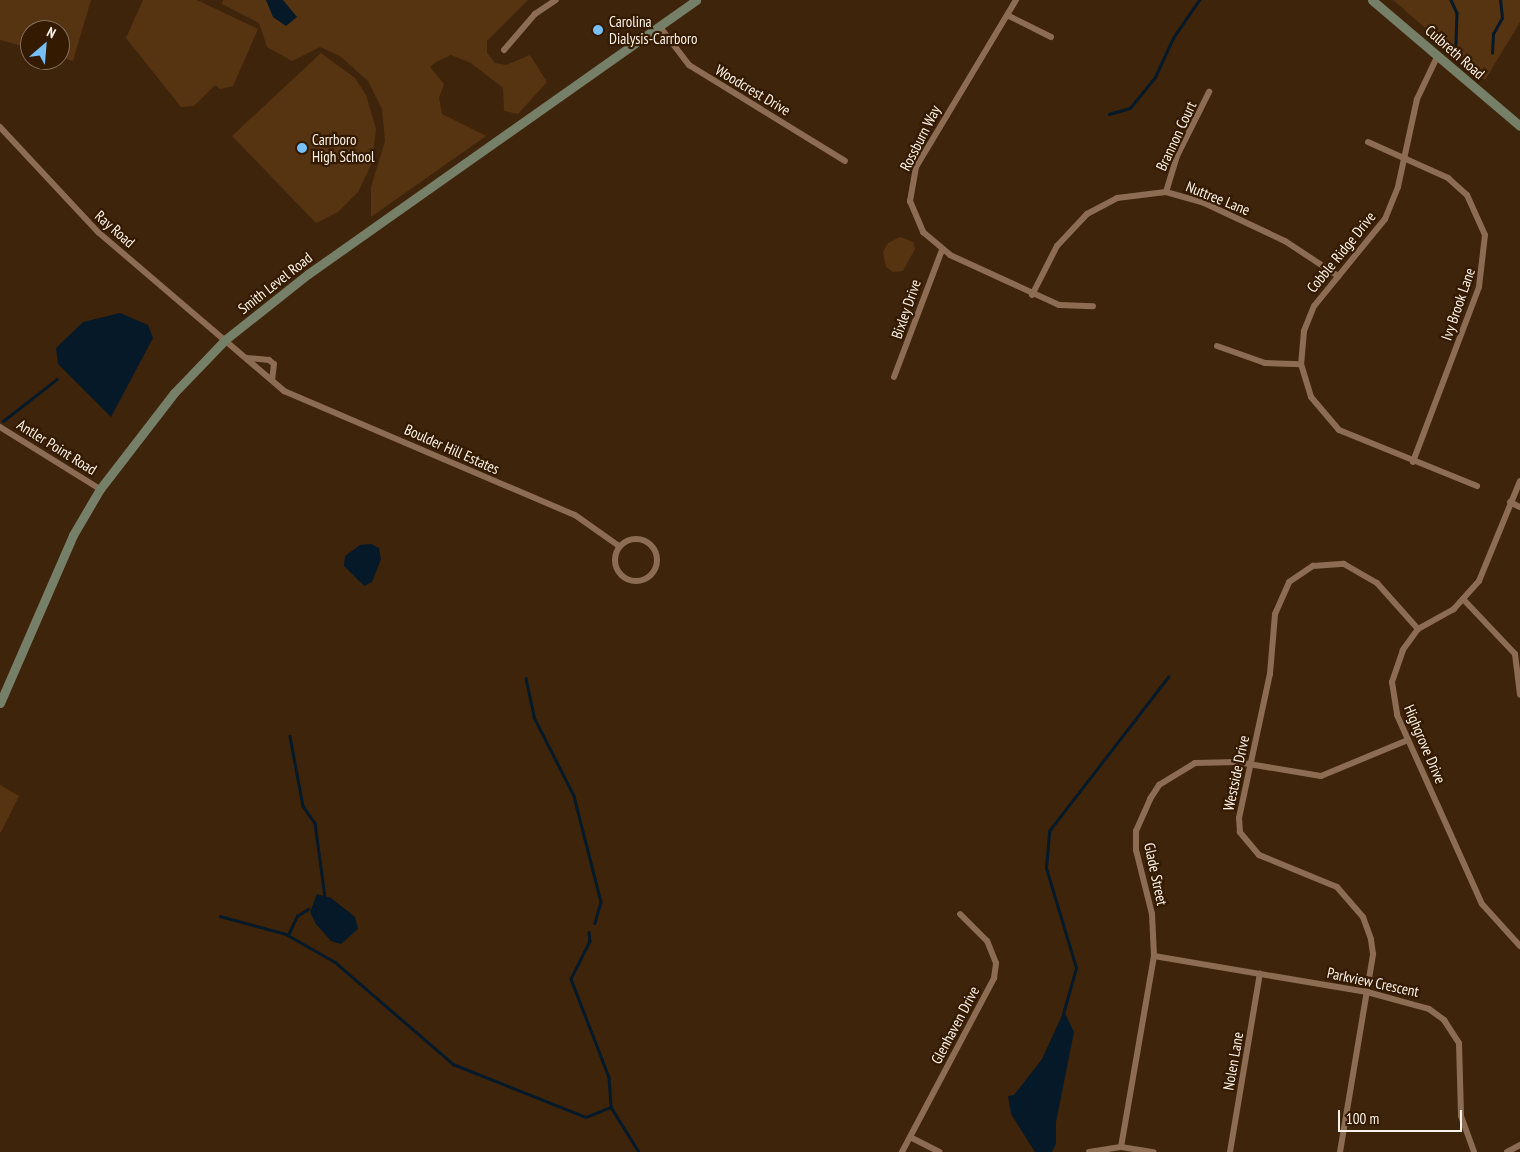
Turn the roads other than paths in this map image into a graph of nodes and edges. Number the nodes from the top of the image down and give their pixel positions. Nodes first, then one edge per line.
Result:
1 (556, 0) edge
2 (696, 0) edge
3 (1016, 0) edge
4 (1372, 0) edge
5 (1009, 16) junction
6 (660, 27) junction
7 (1051, 37) dead end
8 (504, 50) dead end
9 (1438, 55) junction
10 (1210, 92) dead end
11 (1520, 126) edge
12 (0, 127) edge
13 (1368, 142) dead end
14 (1405, 157) junction
15 (844, 161) dead end
16 (1166, 192) junction
17 (942, 250) junction
18 (1338, 276) junction
19 (1032, 295) junction
20 (1093, 306) dead end
21 (226, 339) junction
22 (1217, 346) dead end
23 (247, 358) junction
24 (1301, 364) junction
25 (894, 377) dead end
26 (272, 380) junction
27 (0, 427) edge
28 (1413, 462) junction
29 (1520, 481) edge
30 (1477, 486) dead end
31 (100, 489) junction
32 (1510, 502) junction
33 (1520, 507) edge
34 (620, 546) junction
35 (1464, 600) junction
36 (1418, 629) junction
37 (1520, 695) edge
38 (0, 703) edge
39 (1408, 740) junction
40 (1250, 765) junction
41 (960, 914) dead end
42 (1520, 946) edge
43 (1154, 956) junction
44 (1260, 974) junction
45 (1367, 992) junction
46 (910, 1137) junction
47 (1520, 1145) edge
48 (1121, 1147) junction
49 (902, 1152) edge
50 (939, 1152) edge
51 (1089, 1152) edge
52 (1154, 1152) edge
53 (1230, 1152) edge
54 (1340, 1152) edge
55 (1474, 1152) edge
56 (1507, 1152) edge

1 - 8 street
2 - 6 main road, Smith Level Road
3 - 5 street, Rossburn Way
4 - 9 main road, Culbreth Road
5 - 7 street
5 - 17 street, Rossburn Way
6 - 15 street, Woodcrest Drive
6 - 21 main road, Smith Level Road
9 - 11 main road, Culbreth Road
9 - 14 street, Cobble Ridge Drive
10 - 16 street, Brannon Court
12 - 21 street, Ray Road
13 - 14 street, Ivy Brook Lane
14 - 18 street, Cobble Ridge Drive
14 - 28 street, Ivy Brook Lane
16 - 18 street, Nuttree Lane
16 - 19 street, Nuttree Lane
17 - 19 street, Rossburn Way
17 - 25 street, Bixley Drive
18 - 24 street, Cobble Ridge Drive
19 - 20 street, Rossburn Way
21 - 23 street, Boulder Hill Estates
21 - 31 main road, Smith Level Road
22 - 24 street
23 - 26 street, Boulder Hill Estates
23 - 26 street
24 - 28 street, Cobble Ridge Drive
26 - 34 street, Boulder Hill Estates
27 - 31 street, Antler Point Road
28 - 30 street, Cobble Ridge Drive
29 - 32 street, Highgrove Drive
31 - 38 main road, Smith Level Road
32 - 33 street
32 - 35 street, Highgrove Drive
34 - 34 street
35 - 36 street, Highgrove Drive
35 - 37 street
36 - 39 street, Highgrove Drive
36 - 40 street, Westside Drive
39 - 40 street, Glade Street
39 - 42 street, Highgrove Drive
40 - 43 street, Glade Street
40 - 45 street, Westside Drive
41 - 46 street, Glenhaven Drive
43 - 44 street, Parkview Crescent
43 - 48 street, Glade Street
44 - 45 street, Parkview Crescent
44 - 53 street, Nolen Lane
45 - 54 street, Westside Drive
45 - 55 street, Parkview Crescent
46 - 49 street, Glenhaven Drive
46 - 50 street
47 - 56 street
48 - 51 street
48 - 52 street

